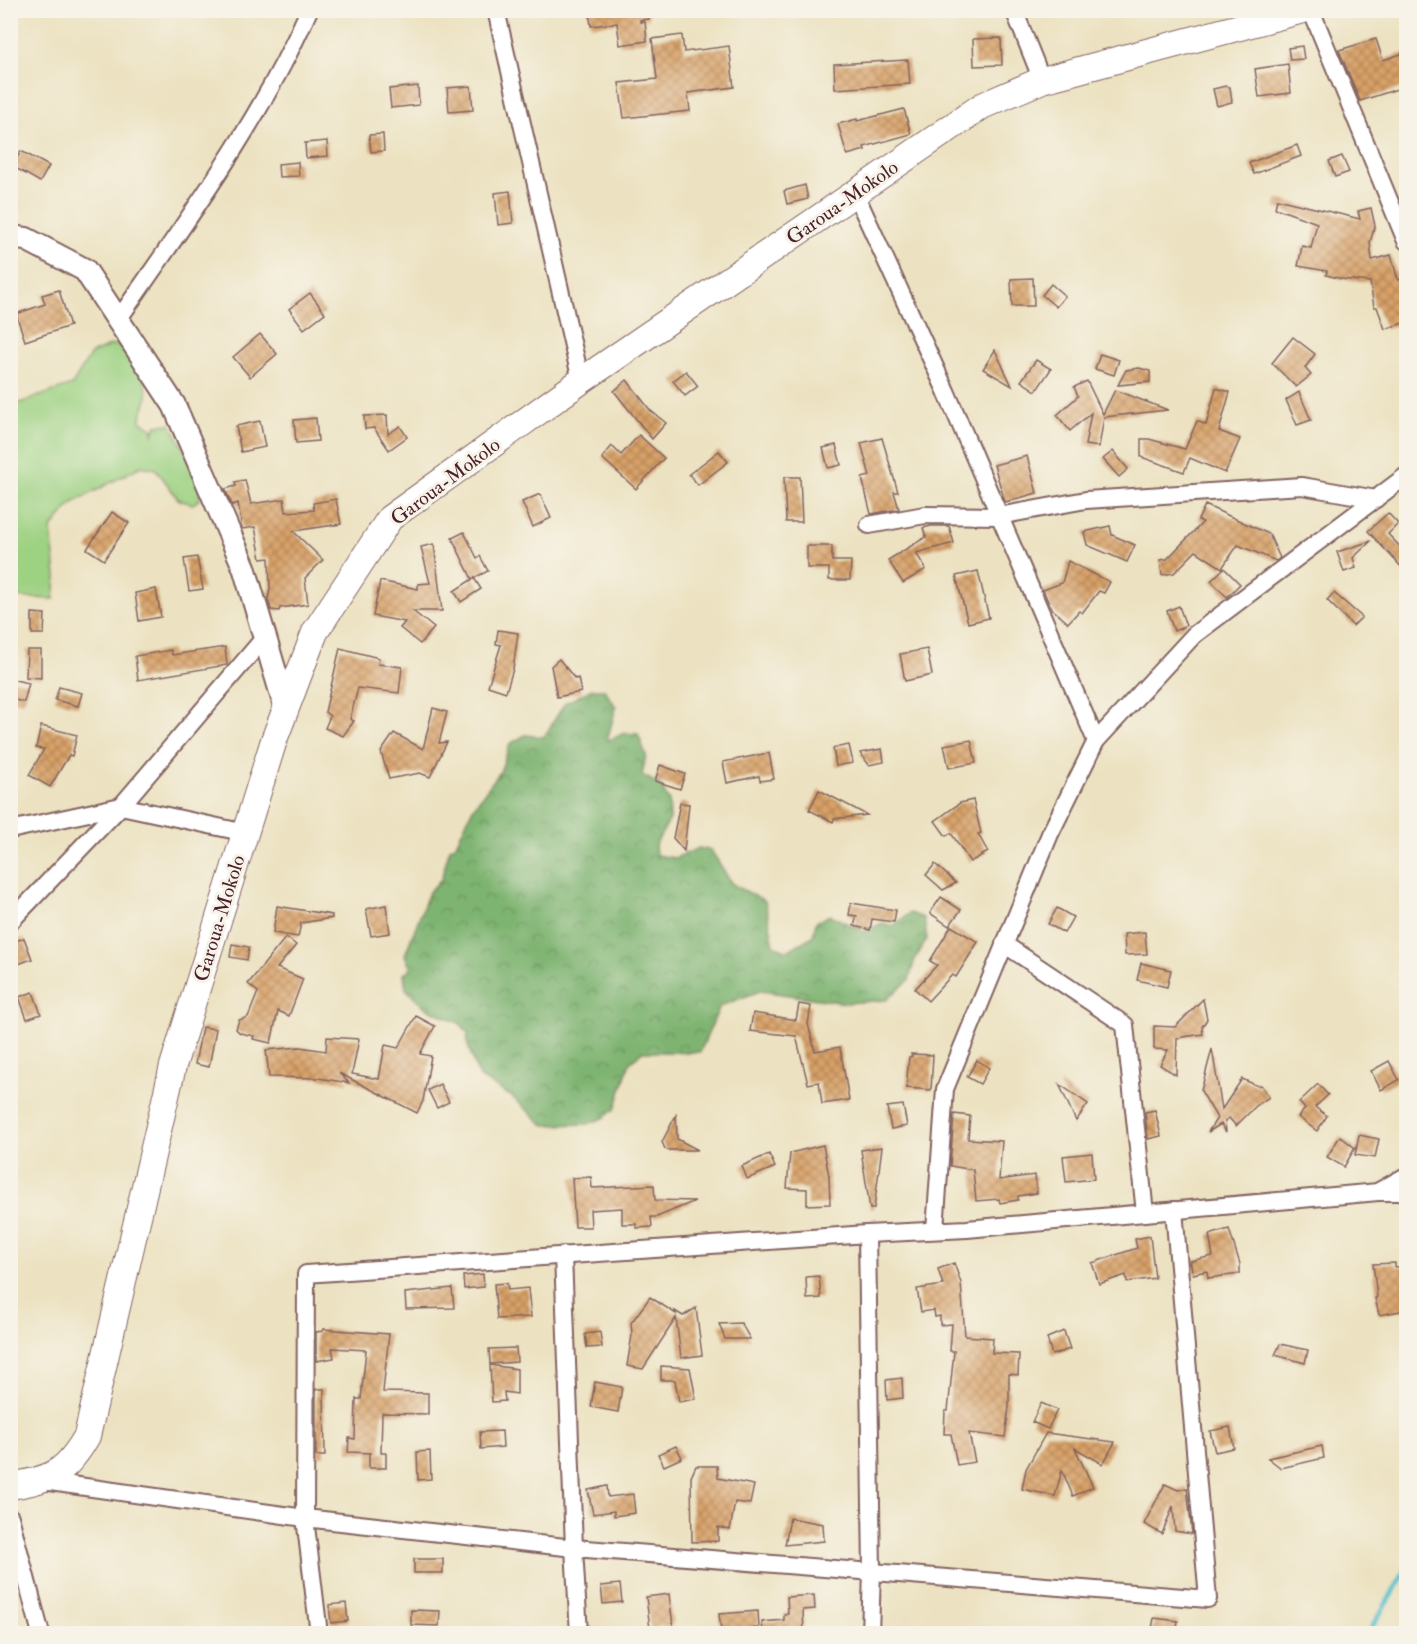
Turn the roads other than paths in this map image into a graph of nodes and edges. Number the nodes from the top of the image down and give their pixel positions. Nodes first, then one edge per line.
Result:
1 (309, 10) edge
2 (496, 10) edge
3 (1014, 10) edge
4 (1303, 10) edge
5 (1311, 10) edge
6 (1042, 80) junction
7 (855, 193) junction
8 (10, 237) edge
9 (1407, 241) edge
10 (118, 320) junction
11 (581, 381) junction
12 (1407, 476) edge
13 (1376, 499) junction
14 (999, 516) junction
15 (869, 525) dead end
16 (264, 638) junction
17 (285, 709) junction
18 (1096, 741) junction
19 (121, 806) junction
20 (10, 830) edge
21 (246, 833) junction
22 (10, 922) edge
23 (1004, 944) junction
24 (1407, 1176) edge
25 (1378, 1192) junction
26 (1407, 1192) edge
27 (1174, 1210) junction
28 (1145, 1213) junction
29 (935, 1230) junction
30 (867, 1234) junction
31 (563, 1255) junction
32 (41, 1480) junction
33 (10, 1486) edge
34 (10, 1517) edge
35 (305, 1518) junction
36 (573, 1548) junction
37 (872, 1571) junction
38 (41, 1634) edge
39 (319, 1634) edge
40 (579, 1634) edge
41 (870, 1634) edge

1 - 10 street
2 - 11 street
3 - 6 street
4 - 6 main road, Garoua-Mokolo
5 - 9 street
6 - 7 main road, Garoua-Mokolo
7 - 11 main road, Garoua-Mokolo
7 - 14 street
8 - 10 street
10 - 16 street
11 - 17 main road, Garoua-Mokolo
12 - 13 street
13 - 14 street
13 - 18 street
14 - 15 street
14 - 18 street
16 - 17 street
16 - 19 street
17 - 21 main road, Garoua-Mokolo
18 - 23 street
19 - 20 street
19 - 21 street
19 - 22 street
21 - 32 main road, Garoua-Mokolo
23 - 28 street
23 - 29 street
24 - 25 street
25 - 26 street
25 - 27 street
27 - 28 street
27 - 37 street
28 - 29 street
29 - 30 street
30 - 31 street
30 - 37 street
31 - 35 street
31 - 36 street
32 - 33 main road, Garoua-Mokolo
32 - 35 street
34 - 38 street
35 - 36 street
35 - 39 street
36 - 37 street
36 - 40 street
37 - 41 street

